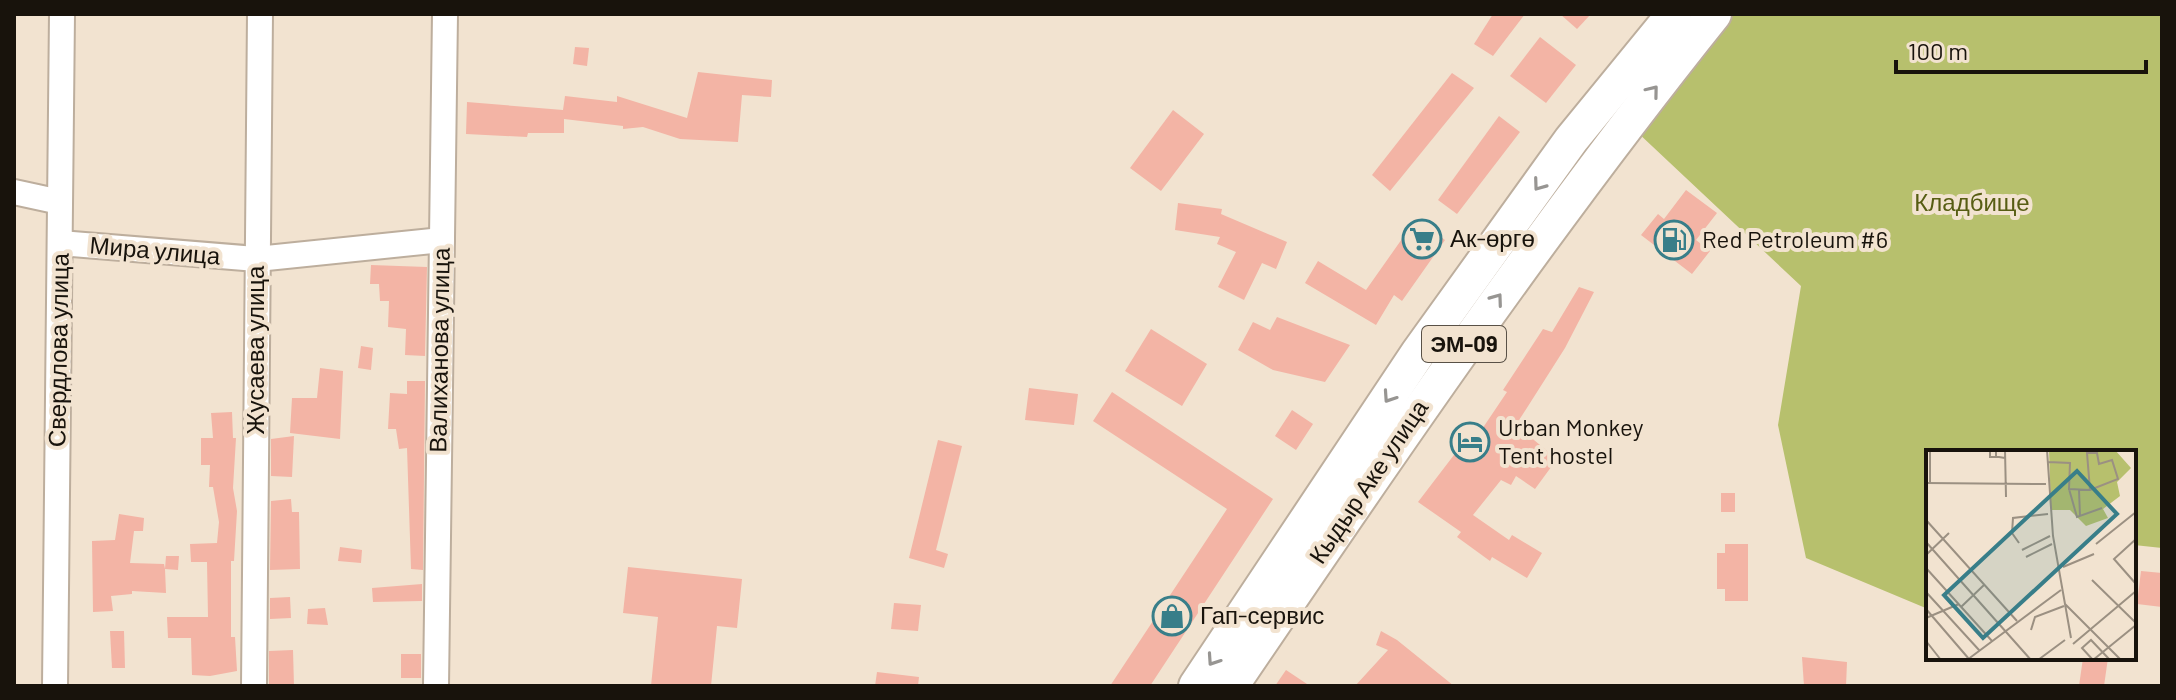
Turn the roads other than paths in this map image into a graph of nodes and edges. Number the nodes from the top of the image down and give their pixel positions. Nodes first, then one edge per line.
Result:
1 (62, 14) edge
2 (260, 14) edge
3 (445, 14) edge
4 (1674, 14) edge
5 (1714, 14) edge
6 (1613, 114) junction
7 (14, 192) edge
8 (60, 202) junction
9 (442, 240) junction
10 (60, 243) junction
11 (257, 259) junction
12 (1431, 362) junction
13 (55, 686) edge
14 (254, 686) edge
15 (436, 686) edge
16 (1196, 686) edge
17 (1231, 686) edge

1 - 8 street, Свердлова улица
2 - 11 street, Жусаева улица
3 - 9 street, Валиханова улица
4 - 6 highway, Кыдыр Аке улица / ЭМ-09
6 -> 5 highway, Кыдыр Аке улица / ЭМ-09
6 - 12 highway, Кыдыр Аке улица / ЭМ-09
7 - 8 street
8 - 10 street, Свердлова улица
9 - 11 street, Мира улица
9 - 15 street, Валиханова улица
10 - 11 street, Мира улица
10 - 13 street, Свердлова улица
11 - 14 street, Жусаева улица
12 -> 16 highway, Кыдыр Аке улица / ЭМ-09
12 - 17 highway, Кыдыр Аке улица / ЭМ-09

